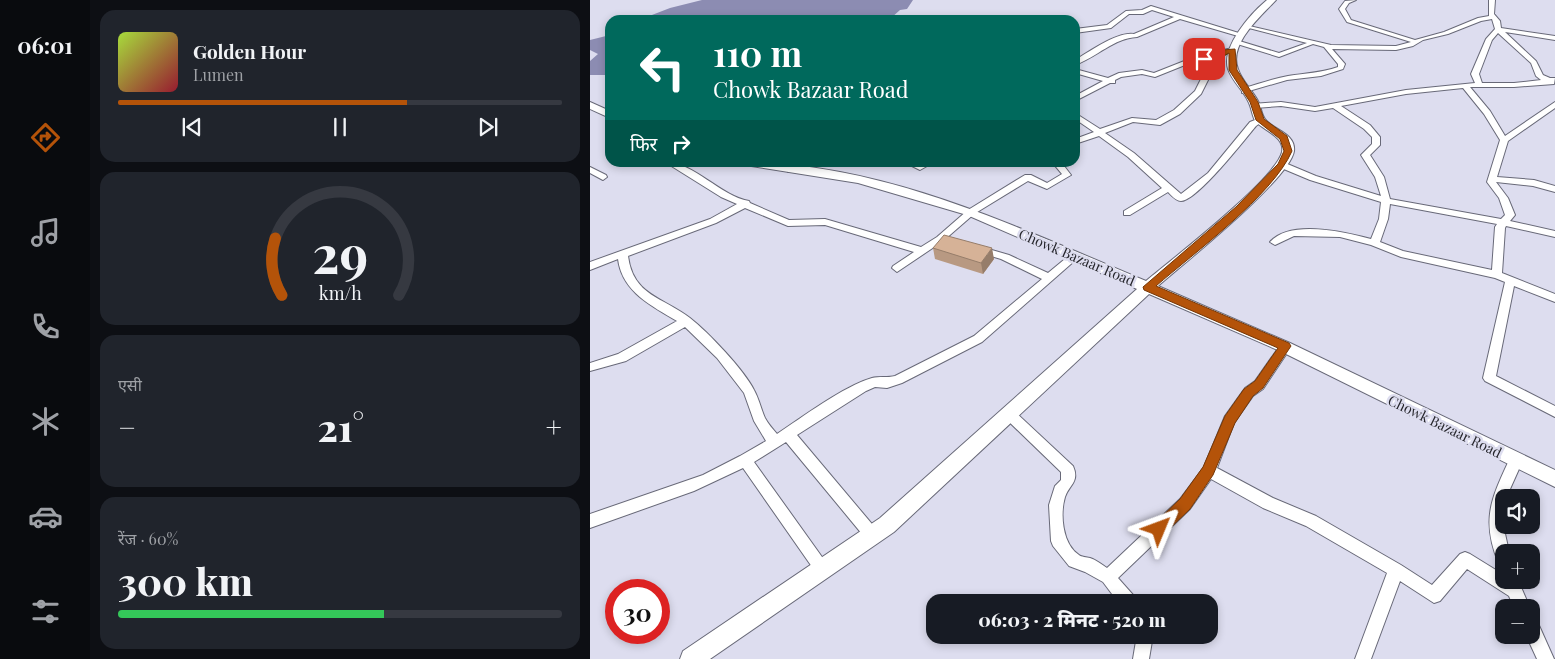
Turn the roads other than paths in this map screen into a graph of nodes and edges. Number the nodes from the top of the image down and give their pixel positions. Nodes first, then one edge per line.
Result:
1 (1272, 0) edge
2 (1353, 0) edge
3 (1492, 0) edge
4 (1179, 17) junction
5 (1492, 17) junction
6 (1122, 25) junction
7 (1498, 30) junction
8 (1080, 31) edge
9 (1130, 35) junction
10 (1239, 38) junction
11 (1555, 38) edge
12 (1416, 42) junction
13 (1312, 44) junction
14 (1327, 47) junction
15 (1215, 59) junction
16 (1080, 60) edge
17 (1080, 72) edge
18 (1112, 81) junction
19 (1553, 82) edge
20 (1479, 84) junction
21 (1464, 85) junction
22 (1245, 90) junction
23 (1080, 97) edge
24 (1555, 104) edge
25 (590, 105) edge
26 (1334, 105) junction
27 (1255, 106) junction
28 (605, 112) edge
29 (1080, 118) edge
30 (1260, 120) junction
31 (1101, 132) junction
32 (1080, 140) edge
33 (1504, 140) junction
34 (1282, 165) junction
35 (677, 167) edge
36 (801, 167) edge
37 (1061, 167) edge
38 (590, 170) edge
39 (603, 177) dead end
40 (1491, 179) junction
41 (1552, 185) edge
42 (1168, 188) junction
43 (1386, 201) junction
44 (746, 203) junction
45 (971, 212) junction
46 (1127, 213) dead end
47 (1503, 223) junction
48 (1555, 234) edge
49 (1274, 242) dead end
50 (1374, 243) junction
51 (968, 246) edge
52 (922, 251) junction
53 (623, 255) junction
54 (1075, 256) junction
55 (590, 266) edge
56 (897, 268) dead end
57 (1496, 275) junction
58 (1050, 278) junction
59 (1511, 280) junction
60 (1148, 287) junction
61 (1555, 298) edge
62 (686, 321) junction
63 (1285, 346) junction
64 (591, 366) edge
65 (1555, 412) edge
66 (1009, 414) junction
67 (787, 433) junction
68 (774, 441) junction
69 (745, 460) junction
70 (1516, 460) junction
71 (1209, 471) junction
72 (1554, 476) edge
73 (590, 521) edge
74 (872, 535) junction
75 (1499, 544) edge
76 (822, 569) junction
77 (1396, 570) junction
78 (1495, 575) edge
79 (1108, 577) junction
80 (1122, 594) edge
81 (1144, 644) edge
82 (1539, 644) edge
83 (691, 659) edge
84 (1141, 659) edge
85 (1363, 659) edge
86 (1546, 659) edge

1 - 10 street
2 - 12 street
3 - 5 street
4 - 6 street
4 - 9 street
4 - 10 street
5 - 7 street
5 - 12 street
6 - 8 street
6 - 9 street
7 - 11 street
7 - 19 street
7 - 20 street
9 - 16 street
10 - 13 street
10 - 13 street
10 - 15 street
10 - 22 street
12 - 14 street
13 - 14 street
14 - 22 street
15 - 18 street
15 - 31 street
17 - 18 street
18 - 23 street
19 - 20 street
20 - 21 street
21 - 26 street
21 - 33 street
22 - 27 street
24 - 33 street
25 - 28 street
26 - 27 street
26 - 43 street
27 - 30 street
29 - 31 street
30 - 34 street
30 - 42 street
31 - 32 street
31 - 42 street
33 - 40 street
34 - 43 street
34 - 60 street
35 - 44 street
36 - 45 street, Chowk Bazaar Road
37 - 45 street
38 - 39 street
40 - 41 street
40 - 47 street
42 - 46 street
43 - 47 street
43 - 50 street
44 - 52 street
44 - 53 street
45 - 52 street
45 - 54 street, Chowk Bazaar Road
47 - 48 street
47 - 57 street
49 - 50 street
50 - 57 street
51 - 58 street
52 - 56 street
53 - 55 street
53 - 62 street
54 - 58 street
54 - 60 street, Chowk Bazaar Road
57 - 59 street
58 - 67 street
59 - 61 street
59 - 65 street
60 - 63 street, Chowk Bazaar Road
60 - 66 street
62 - 64 street
62 - 68 street
63 - 70 street, Chowk Bazaar Road
63 - 71 street
66 - 74 street
66 - 79 street
67 - 68 street
67 - 74 street
68 - 69 street
69 - 73 street
69 - 76 street
70 - 72 street, Chowk Bazaar Road
70 - 75 street
71 - 77 street
71 - 79 street
74 - 76 street
76 - 83 street
77 - 78 street
77 - 85 street
79 - 80 street
81 - 84 street
82 - 86 street

